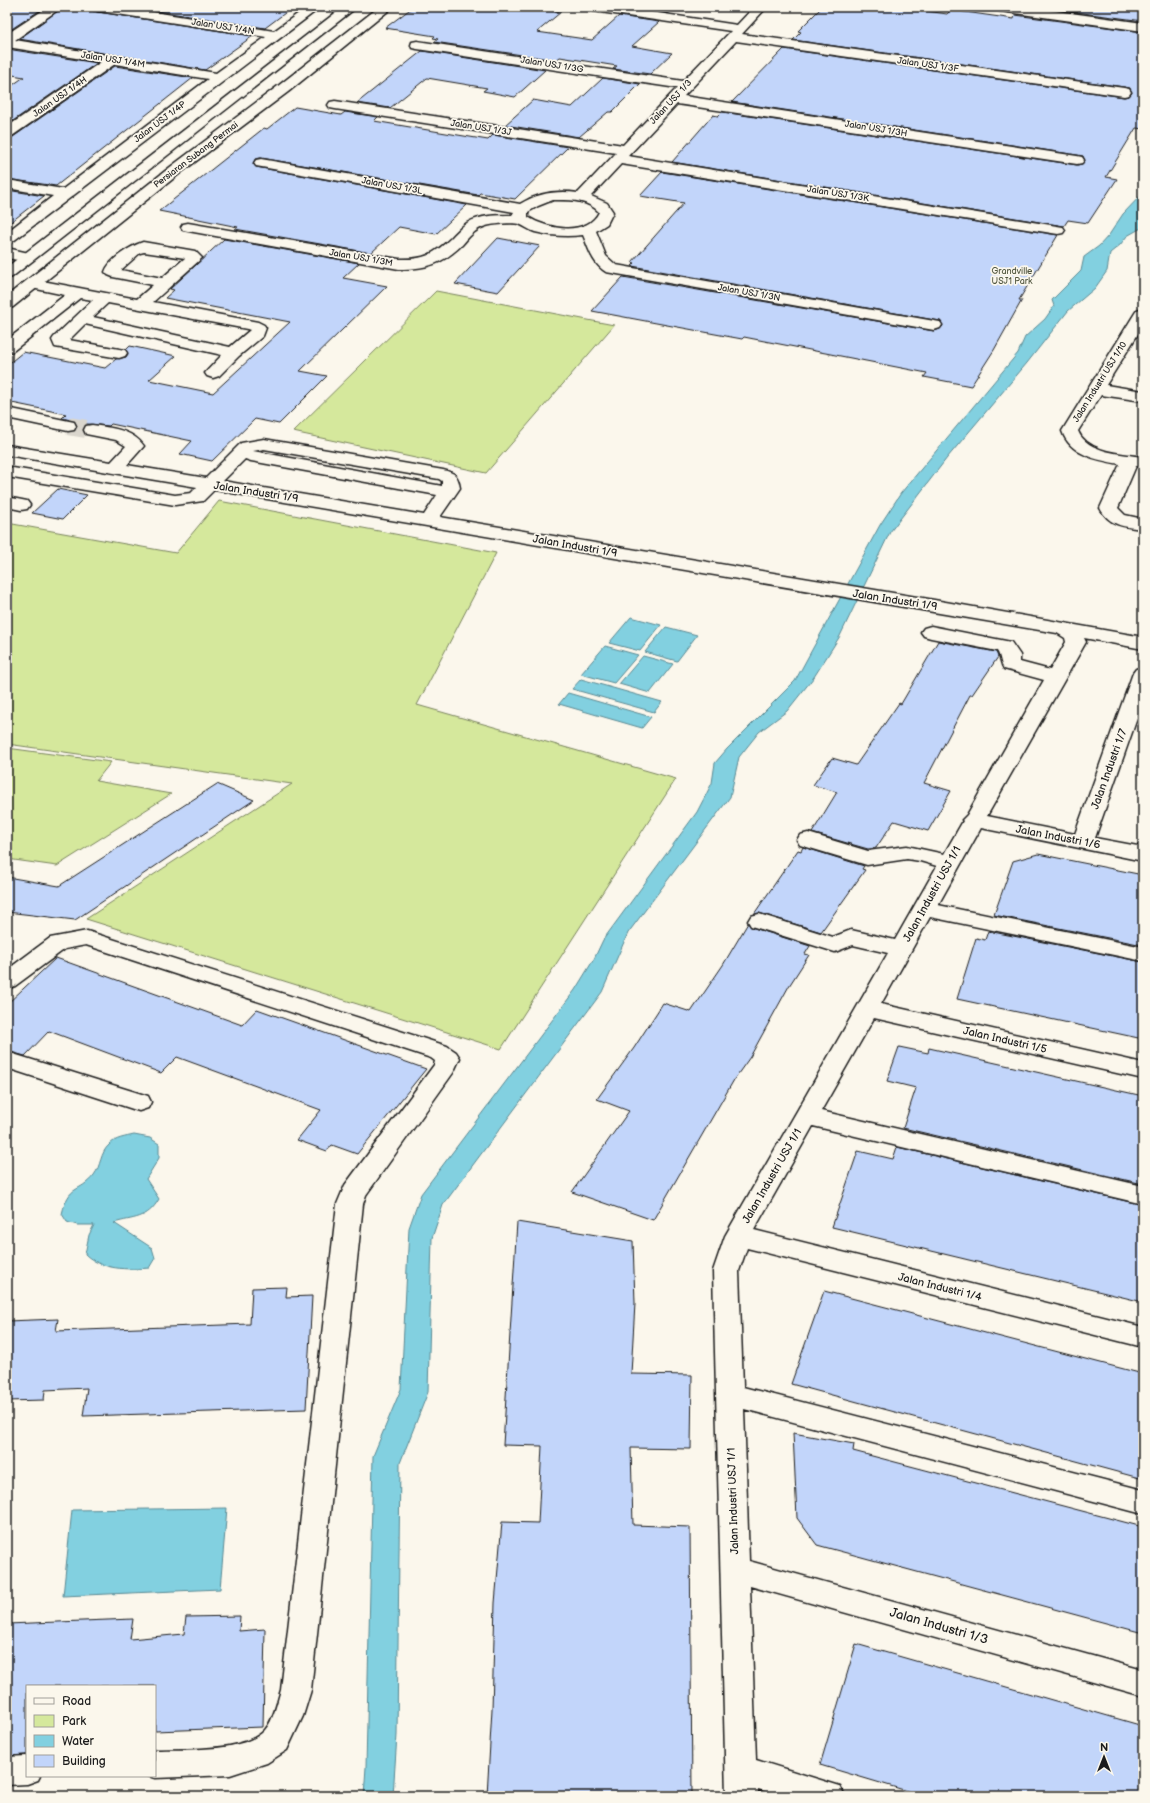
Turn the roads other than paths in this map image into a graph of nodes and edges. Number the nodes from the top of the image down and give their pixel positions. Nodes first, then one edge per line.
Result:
1 (56, 7) edge
2 (98, 7) edge
3 (315, 7) edge
4 (350, 7) edge
5 (387, 7) edge
6 (593, 7) edge
7 (761, 7) edge
8 (1000, 7) edge
9 (1143, 27) edge
10 (736, 33) junction
11 (278, 35) junction
12 (7, 40) edge
13 (7, 43) edge
14 (417, 45) dead end
15 (112, 60) junction
16 (219, 77) junction
17 (686, 86) junction
18 (1124, 92) dead end
19 (674, 99) junction
20 (336, 105) dead end
21 (7, 133) edge
22 (622, 154) junction
23 (1077, 160) dead end
24 (261, 163) dead end
25 (7, 184) edge
26 (64, 194) junction
27 (582, 197) junction
28 (522, 214) junction
29 (188, 227) dead end
30 (588, 229) junction
31 (1058, 230) dead end
32 (7, 239) edge
33 (7, 253) edge
34 (28, 257) junction
35 (7, 274) edge
36 (165, 283) dead end
37 (32, 284) junction
38 (78, 292) junction
39 (106, 298) junction
40 (7, 304) edge
41 (141, 304) junction
42 (1143, 313) edge
43 (82, 319) junction
44 (934, 325) dead end
45 (1136, 337) edge
46 (7, 348) edge
47 (119, 353) dead end
48 (233, 354) junction
49 (213, 373) dead end
50 (1097, 389) junction
51 (1143, 396) edge
52 (7, 413) edge
53 (68, 426) tunnel mouth
54 (92, 430) tunnel mouth
55 (7, 450) edge
56 (1137, 461) edge
57 (116, 468) junction
58 (7, 472) edge
59 (209, 484) junction
60 (428, 520) junction
61 (1143, 524) edge
62 (1064, 630) junction
63 (931, 632) dead end
64 (1143, 643) edge
65 (1143, 673) edge
66 (1055, 677) junction
67 (973, 820) junction
68 (808, 840) dead end
69 (1083, 842) junction
70 (1143, 854) edge
71 (950, 863) junction
72 (924, 909) junction
73 (759, 921) dead end
74 (901, 949) junction
75 (1143, 954) edge
76 (7, 981) edge
77 (867, 1009) junction
78 (7, 1060) edge
79 (1143, 1071) edge
80 (139, 1102) dead end
81 (806, 1116) junction
82 (1143, 1195) edge
83 (738, 1236) junction
84 (1143, 1337) edge
85 (729, 1394) junction
86 (1143, 1502) edge
87 (735, 1569) junction
88 (1143, 1683) edge
89 (156, 1764) edge
90 (26, 1770) edge
91 (7, 1771) edge
92 (741, 1783) edge
93 (829, 1796) edge

1 - 12 street
2 - 11 street, Jalan USJ 1/4N
3 - 11 street, Jalan USJ 1/4P
4 - 34 street, Persiaran Subang Permai
5 - 37 street, Persiaran Subang Permai
6 - 10 street, Jalan USJ 1/3F
7 - 10 street, Jalan USJ 1/3
8 - 9 street
10 - 17 street, Jalan USJ 1/3
10 - 18 street, Jalan USJ 1/3F
11 - 16 street, Jalan USJ 1/4P
13 - 15 street, Jalan USJ 1/4M
14 - 17 street, Jalan USJ 1/3G
15 - 16 street, Jalan USJ 1/4M
15 - 21 street, Jalan USJ 1/4H
16 - 26 street, Jalan USJ 1/4P
17 - 19 street, Jalan USJ 1/3
19 - 22 street, Jalan USJ 1/3
19 - 23 street, Jalan USJ 1/3H
20 - 22 street, Jalan USJ 1/3J
22 - 27 street, Jalan USJ 1/3
22 - 31 street, Jalan USJ 1/3K
24 - 28 street, Jalan USJ 1/3L
25 - 26 street
26 - 32 street, Jalan USJ 1/4P
27 - 28 street
27 - 30 street
28 - 29 street, Jalan USJ 1/3M
28 - 30 street
30 - 44 street, Jalan USJ 1/3N
33 - 34 street
34 - 35 street, Persiaran Subang Permai
36 - 41 street
37 - 38 street
37 - 40 street, Persiaran Subang Permai
38 - 39 street
38 - 46 street
39 - 41 street
39 - 43 street
41 - 48 street
42 - 45 street, Jalan Industri USJ 1/10
43 - 47 street
43 - 48 street
45 - 50 street, Jalan Industri USJ 1/10
48 - 49 street
50 - 51 street
50 - 56 street, Jalan Industri USJ 1/10
52 - 53 street
54 - 57 street
55 - 57 street, Jalan Industri 1/9
56 - 61 street
57 - 59 street, Jalan Industri 1/9
58 - 59 street
59 - 60 street, Jalan Industri 1/9
59 - 60 street
60 - 62 street, Jalan Industri 1/9
62 - 64 street, Jalan Industri 1/9
62 - 66 street, Jalan Industri USJ 1/1
63 - 66 street
65 - 69 street, Jalan Industri 1/7
66 - 67 street, Jalan Industri USJ 1/1
67 - 69 street, Jalan Industri 1/6
67 - 71 street, Jalan Industri USJ 1/1
68 - 71 street
69 - 70 street, Jalan Industri 1/6
71 - 72 street, Jalan Industri USJ 1/1
72 - 74 street, Jalan Industri USJ 1/1
72 - 75 street
73 - 74 street
74 - 77 street, Jalan Industri USJ 1/1
76 - 89 street
77 - 79 street, Jalan Industri 1/5
77 - 81 street, Jalan Industri USJ 1/1
78 - 80 street
81 - 82 street
81 - 83 street, Jalan Industri USJ 1/1
83 - 84 street, Jalan Industri 1/4
83 - 85 street, Jalan Industri USJ 1/1
85 - 86 street
85 - 87 street, Jalan Industri USJ 1/1
87 - 88 street, Jalan Industri 1/3
87 - 92 street, Jalan Industri USJ 1/1
90 - 91 street
92 - 93 street

